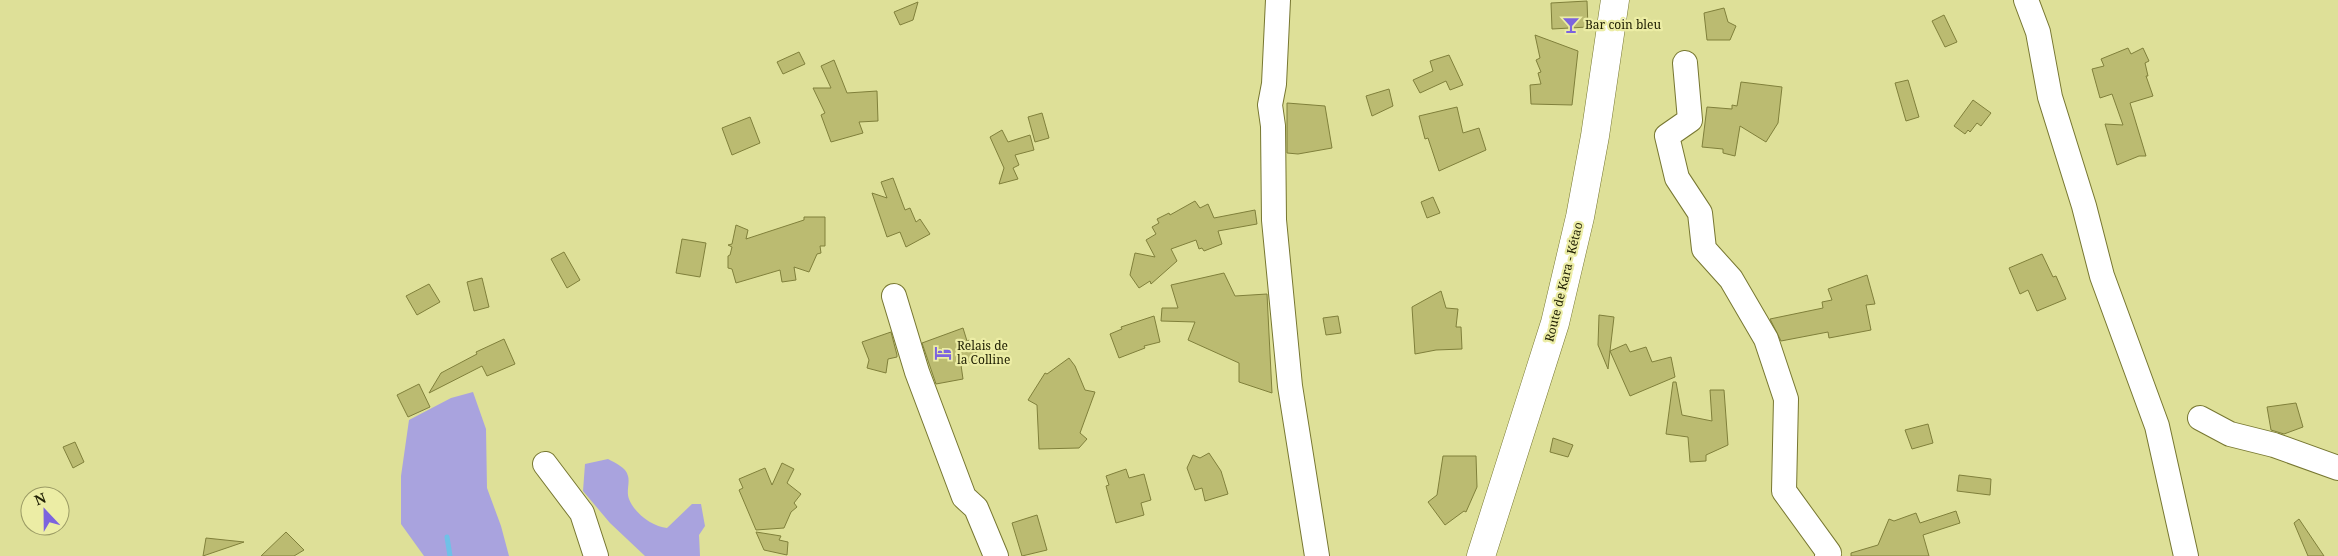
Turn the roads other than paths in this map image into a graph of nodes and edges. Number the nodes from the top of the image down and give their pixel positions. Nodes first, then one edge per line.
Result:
1 (1278, 0) edge
2 (1615, 0) edge
3 (2026, 0) edge
4 (1685, 63) dead end
5 (894, 296) dead end
6 (2200, 418) dead end
7 (545, 464) dead end
8 (2338, 468) edge
9 (596, 556) edge
10 (996, 556) edge
11 (1316, 556) edge
12 (1481, 556) edge
13 (1827, 556) edge
14 (2186, 556) edge

1 - 11 street
2 - 12 main road, Route de Kara - Kétao
3 - 14 street
4 - 13 street
5 - 10 street
6 - 8 street
7 - 9 street

